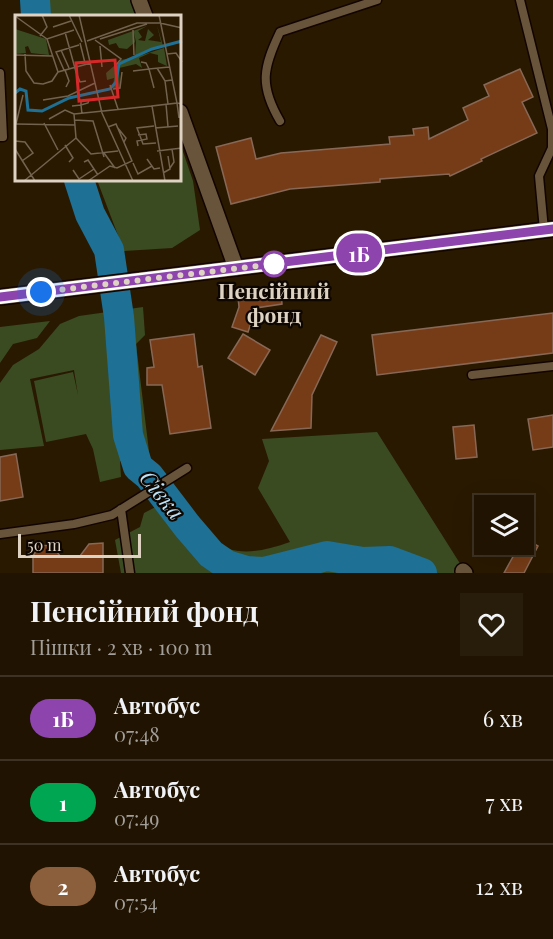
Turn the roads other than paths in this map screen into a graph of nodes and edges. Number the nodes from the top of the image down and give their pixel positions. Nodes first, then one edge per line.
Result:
1 (139, 0) edge
2 (377, 0) edge
3 (520, 0) edge
4 (145, 15) edge
5 (0, 73) edge
6 (182, 118) edge
7 (280, 121) dead end
8 (553, 129) edge
9 (0, 136) edge
10 (549, 230) edge
11 (236, 268) junction
12 (0, 297) edge
13 (553, 366) edge
14 (472, 375) dead end
15 (187, 468) dead end
16 (121, 509) junction
17 (0, 534) edge
18 (130, 573) edge

1 - 4 main road
2 - 7 lane
3 - 8 lane
5 - 9 lane
6 - 11 main road
8 - 10 lane
10 - 11 main road
11 - 12 main road
13 - 14 lane
15 - 16 lane
16 - 17 lane
16 - 18 lane

